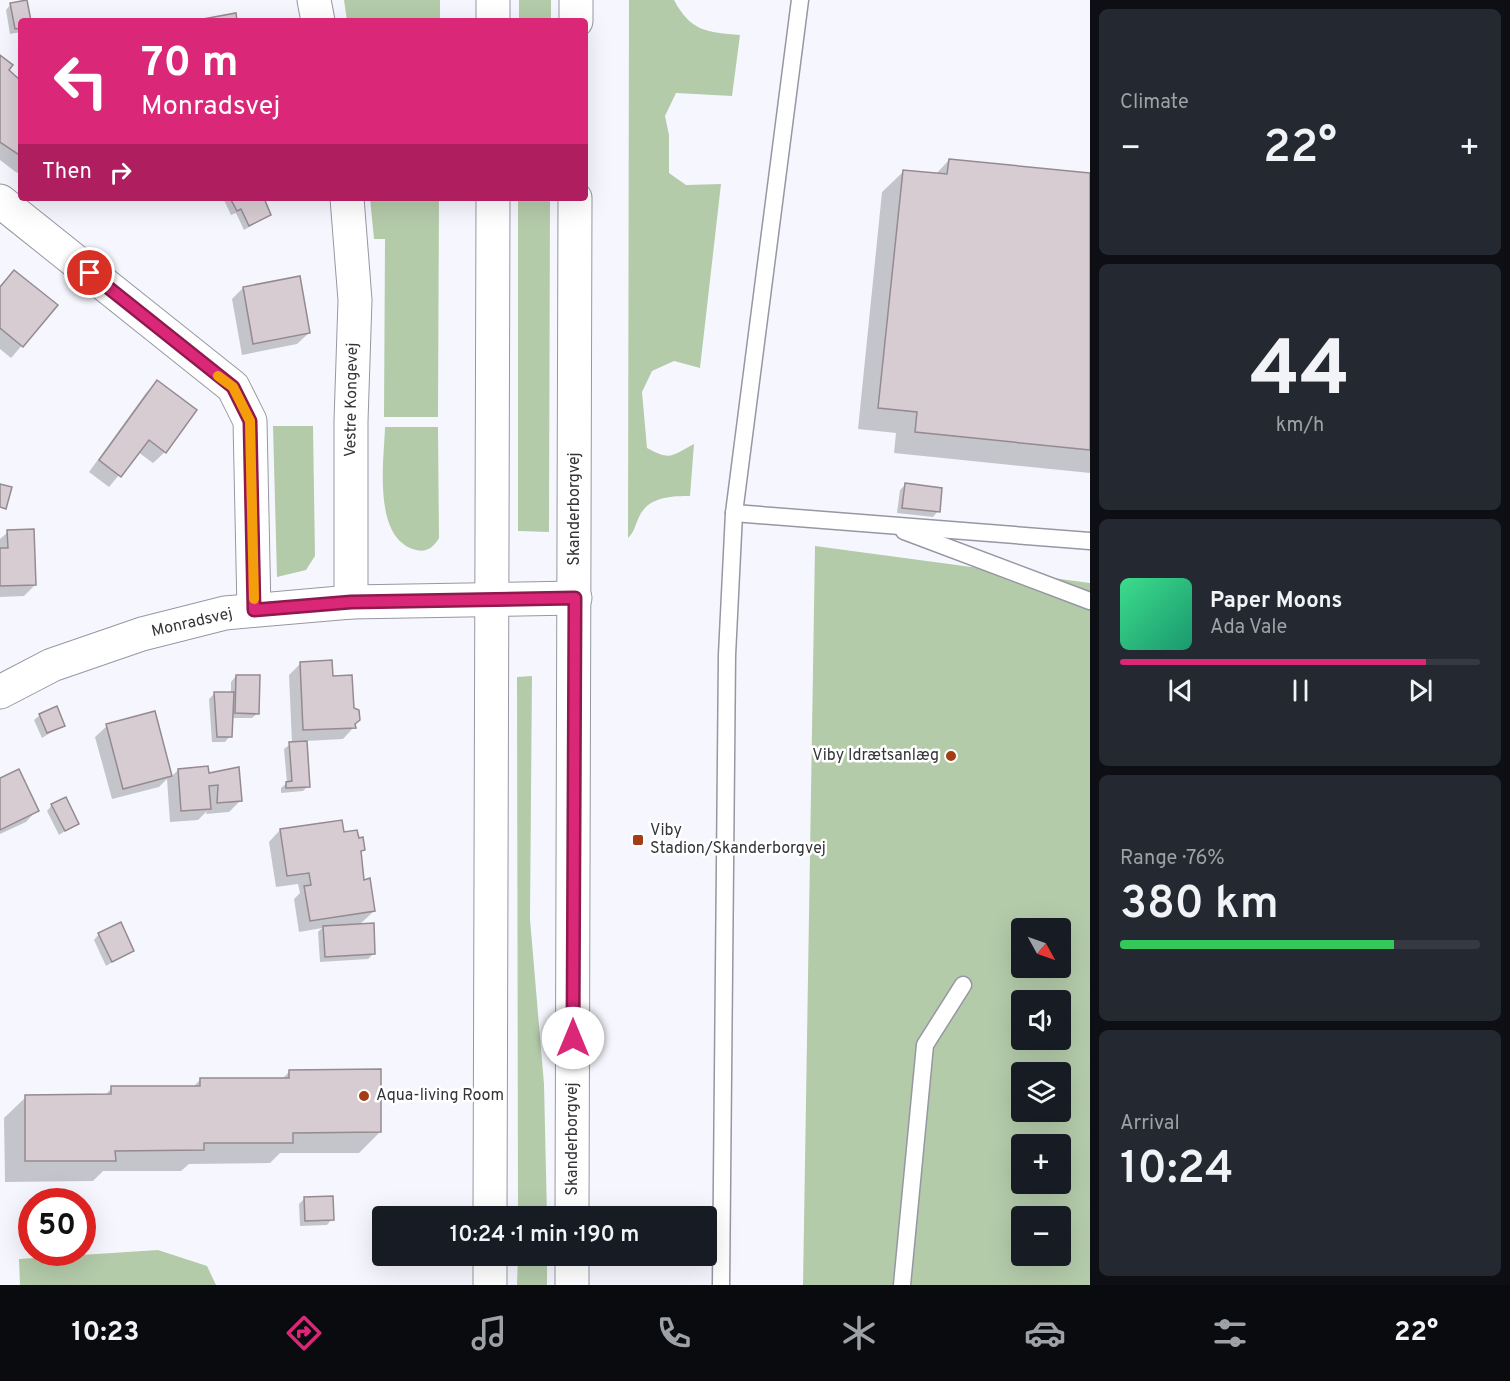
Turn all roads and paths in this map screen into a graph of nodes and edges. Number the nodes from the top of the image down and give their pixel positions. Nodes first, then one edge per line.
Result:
1 (314, 0) edge
2 (493, 0) edge
3 (576, 0) edge
4 (800, 0) edge
5 (317, 18) edge
6 (493, 18) edge
7 (576, 18) edge
8 (0, 201) edge
9 (347, 201) edge
10 (493, 201) edge
11 (576, 201) edge
12 (734, 513) junction
13 (886, 524) junction
14 (1090, 541) edge
15 (492, 598) junction
16 (575, 598) junction
17 (1090, 601) edge
18 (351, 602) junction
19 (254, 610) junction
20 (5, 681) edge
21 (963, 985) dead end
22 (490, 1206) edge
23 (572, 1206) edge
24 (490, 1266) edge
25 (572, 1266) edge
26 (490, 1285) edge
27 (572, 1285) edge
28 (721, 1285) edge
29 (902, 1285) edge

1 - 5 main road
2 - 6 main road
3 - 7 main road
4 - 12 lane
8 - 19 main road
9 - 18 main road, Vestre Kongevej
10 - 15 main road
11 - 16 main road, Skanderborgvej
12 - 13 lane
12 - 28 lane
13 - 14 lane
13 - 17 lane
15 - 16 main road, Monradsvej
15 - 18 main road, Monradsvej
15 - 22 main road
16 - 23 main road, Skanderborgvej
18 - 19 main road, Monradsvej
19 - 20 main road, Monradsvej
21 - 29 lane
24 - 26 main road
25 - 27 main road

